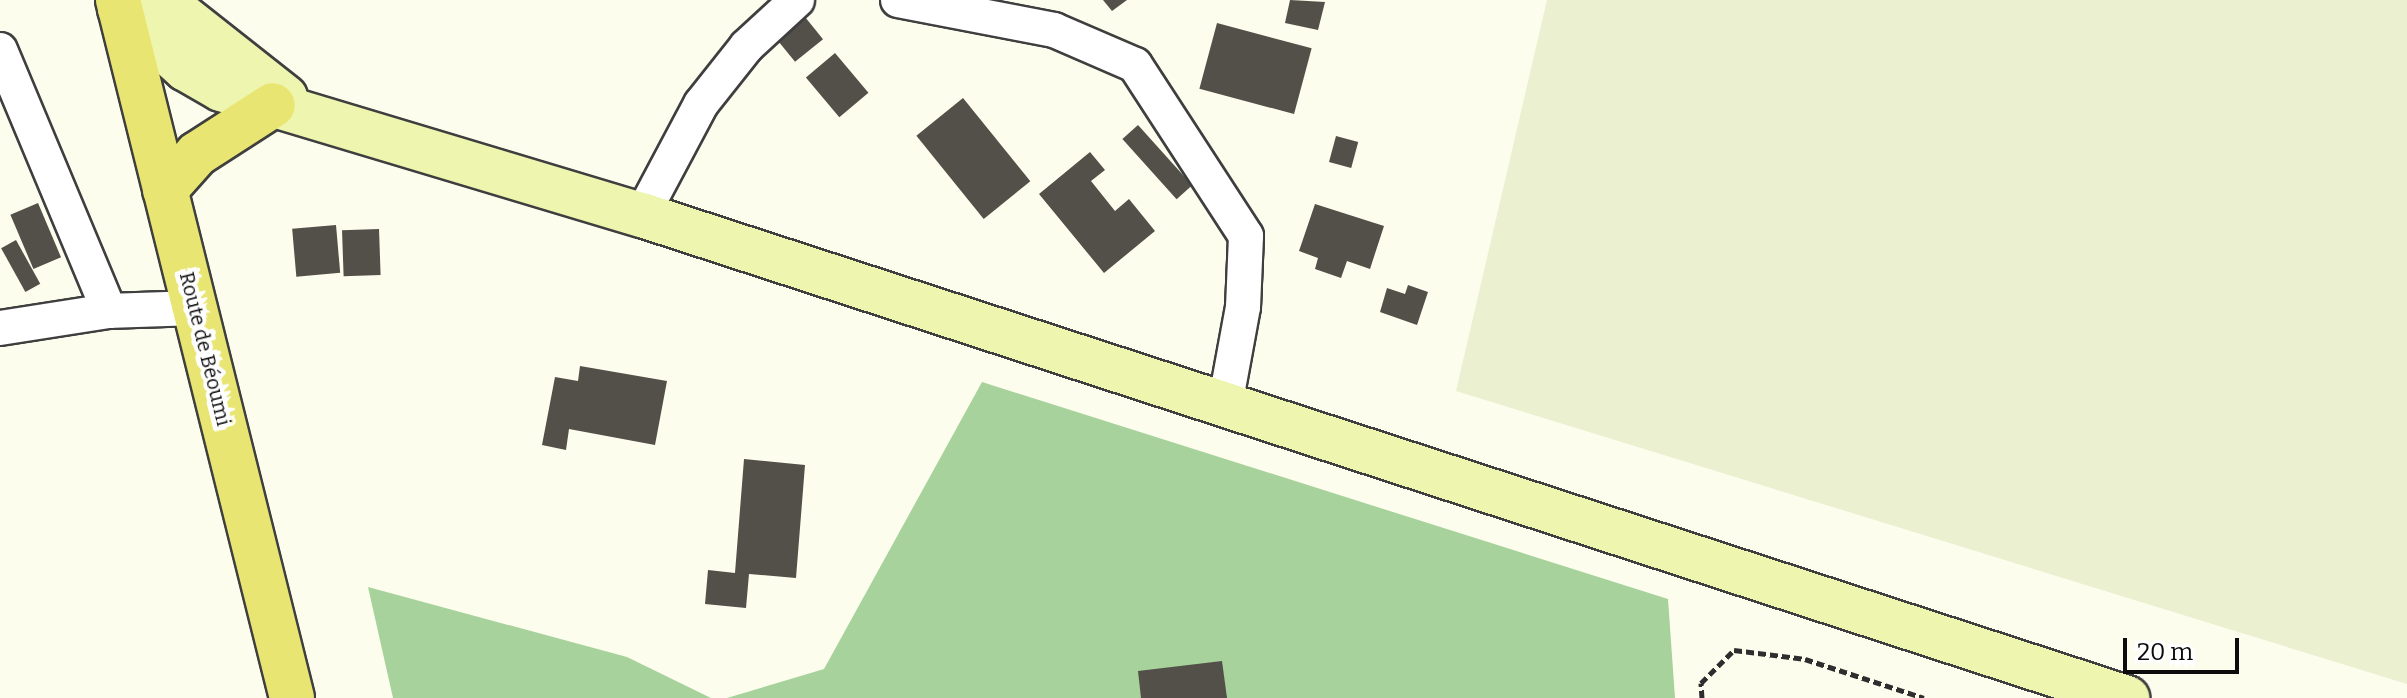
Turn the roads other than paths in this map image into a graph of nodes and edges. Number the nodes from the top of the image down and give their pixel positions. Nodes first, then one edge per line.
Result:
1 (162, 0) edge
2 (797, 0) edge
3 (898, 0) edge
4 (119, 4) edge
5 (0, 50) edge
6 (293, 111) junction
7 (165, 190) junction
8 (642, 215) junction
9 (195, 308) junction
10 (109, 311) junction
11 (0, 328) edge
12 (1225, 405) junction
13 (292, 698) edge
14 (2127, 698) edge

1 - 6 main road
2 - 8 street
3 - 12 street
4 - 6 main road
4 - 7 main road, Route de Béoumi
5 - 10 street
6 - 7 main road
6 - 8 main road
7 - 9 main road, Route de Béoumi
8 - 12 main road
9 - 10 street
9 - 13 main road, Route de Béoumi
10 - 11 street
12 - 14 main road

